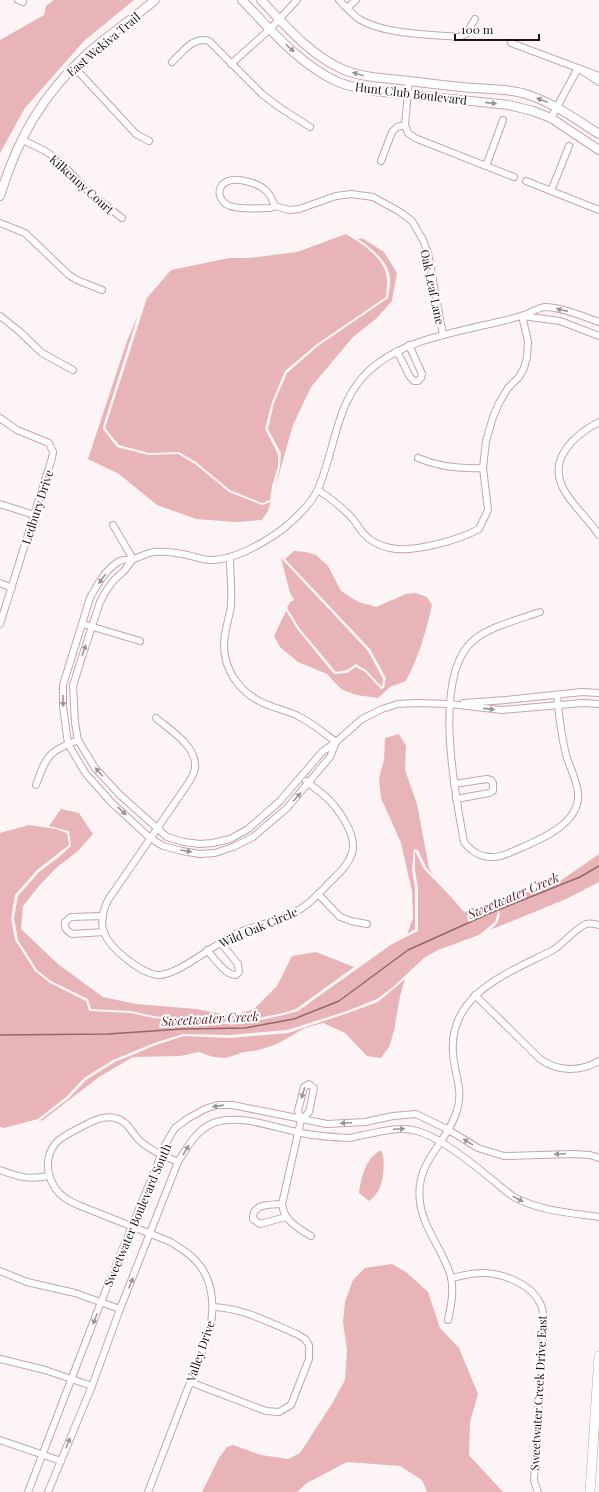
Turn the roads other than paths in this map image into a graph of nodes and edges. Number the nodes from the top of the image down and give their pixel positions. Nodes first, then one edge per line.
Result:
1 (155, 0) edge
2 (242, 0) edge
3 (262, 0) edge
4 (297, 0) edge
5 (339, 0) edge
6 (356, 0) edge
7 (347, 8) junction
8 (279, 19) junction
9 (475, 19) dead end
10 (270, 29) junction
11 (511, 43) dead end
12 (172, 62) dead end
13 (231, 64) junction
14 (74, 66) junction
15 (578, 68) junction
16 (599, 76) edge
17 (409, 81) junction
18 (599, 82) edge
19 (408, 95) junction
20 (557, 107) junction
21 (551, 118) junction
22 (503, 120) dead end
23 (405, 125) junction
24 (310, 127) dead end
25 (599, 134) edge
26 (21, 139) junction
27 (149, 141) dead end
28 (569, 146) dead end
29 (599, 150) edge
30 (381, 161) dead end
31 (486, 166) junction
32 (514, 177) dead end
33 (526, 182) dead end
34 (551, 191) junction
35 (0, 196) edge
36 (275, 206) junction
37 (599, 210) edge
38 (122, 218) dead end
39 (0, 223) edge
40 (102, 290) dead end
41 (0, 316) edge
42 (522, 316) junction
43 (591, 319) junction
44 (599, 322) edge
45 (587, 331) junction
46 (443, 335) junction
47 (599, 336) edge
48 (409, 345) junction
49 (397, 351) junction
50 (73, 370) dead end
51 (0, 418) edge
52 (599, 422) edge
53 (418, 458) dead end
54 (483, 468) junction
55 (318, 490) junction
56 (0, 504) edge
57 (34, 515) junction
58 (113, 525) dead end
59 (599, 535) edge
60 (230, 557) junction
61 (133, 559) junction
62 (0, 583) edge
63 (12, 588) junction
64 (540, 612) dead end
65 (0, 624) edge
66 (83, 624) junction
67 (93, 627) junction
68 (140, 641) dead end
69 (599, 694) edge
70 (557, 695) junction
71 (450, 704) junction
72 (599, 704) edge
73 (558, 706) junction
74 (156, 718) dead end
75 (78, 740) junction
76 (336, 742) junction
77 (68, 744) junction
78 (301, 777) junction
79 (309, 783) junction
80 (454, 784) junction
81 (36, 785) dead end
82 (456, 799) junction
83 (156, 829) junction
84 (248, 829) junction
85 (253, 837) junction
86 (150, 838) junction
87 (318, 894) junction
88 (103, 916) junction
89 (367, 924) dead end
90 (599, 925) edge
91 (104, 932) junction
92 (220, 942) junction
93 (207, 950) junction
94 (475, 996) junction
95 (599, 1061) edge
96 (301, 1120) junction
97 (448, 1130) junction
98 (298, 1132) junction
99 (441, 1141) junction
100 (161, 1154) junction
101 (599, 1158) edge
102 (178, 1162) junction
103 (0, 1170) edge
104 (49, 1176) junction
105 (282, 1204) junction
106 (286, 1217) junction
107 (599, 1217) edge
108 (133, 1227) junction
109 (151, 1234) junction
110 (311, 1236) dead end
111 (0, 1271) edge
112 (451, 1278) junction
113 (101, 1302) junction
114 (213, 1307) junction
115 (120, 1309) junction
116 (448, 1320) dead end
117 (599, 1356) edge
118 (0, 1359) edge
119 (71, 1379) junction
120 (190, 1382) junction
121 (92, 1386) junction
122 (0, 1440) edge
123 (42, 1454) junction
124 (597, 1456) edge
125 (61, 1461) junction
126 (28, 1492) edge
127 (48, 1492) edge
128 (148, 1492) edge
129 (538, 1492) edge
130 (590, 1492) edge

1 - 14 street, East Wekiva Trail
2 - 10 street, Hunt Club Boulevard
3 - 8 street, Hunt Club Boulevard
4 - 8 street
5 - 7 street
6 - 7 street
7 - 9 street
8 - 10 street
17 -> 8 street, Hunt Club Boulevard
10 - 13 street
10 -> 19 street, Hunt Club Boulevard
11 - 15 street
12 - 13 street
13 - 24 street
14 - 26 street, East Wekiva Trail
14 - 27 street
15 - 16 street
15 - 18 street
15 - 20 street
17 - 19 street
20 -> 17 street, Hunt Club Boulevard
19 -> 21 street, Hunt Club Boulevard
19 - 23 street
20 - 21 street
20 - 25 street, Hunt Club Boulevard
21 - 29 street, Hunt Club Boulevard
22 - 31 street
23 - 30 street
23 - 31 street
26 - 35 street, East Wekiva Trail
26 - 38 street, Kilkenny Court
28 - 34 street
31 - 32 street
33 - 34 street
34 - 37 street
36 - 36 street, Oak Leaf Lane
36 - 46 street, Oak Leaf Lane
39 - 40 street
41 - 50 street
43 -> 42 street
42 - 45 street
42 - 46 street
42 - 54 street
43 - 44 street
43 - 45 street
45 - 47 street
46 - 48 street
48 - 49 street
48 - 49 street
49 - 55 street
51 - 57 street, Ledbury Drive
52 - 59 street
53 - 54 street
54 - 55 street
55 - 60 street
56 - 57 street
57 - 63 street, Ledbury Drive
58 - 61 street
60 - 61 street
60 - 76 street
61 -> 66 street
61 - 67 street
62 - 63 street
63 - 65 street, Ledbury Drive
64 - 71 street
66 - 67 street
66 -> 77 street
67 - 68 street
75 -> 67 street
69 - 70 street
70 - 71 street
70 - 73 street
71 -> 73 street
71 - 76 street
71 - 80 street
72 - 73 street
73 - 82 street
74 - 83 street
75 - 77 street
83 -> 75 street
76 - 78 street
76 - 79 street
77 - 81 street
77 -> 86 street
78 - 79 street, Wild Oak Circle
78 - 84 street
85 -> 79 street
79 - 87 street, Wild Oak Circle
80 - 82 street
80 - 82 street
83 - 84 street
83 - 86 street
84 - 85 street
86 -> 85 street
86 - 88 street
87 - 89 street
87 - 92 street, Wild Oak Circle
88 - 91 street
88 - 91 street
90 - 94 street
91 - 93 street, Wild Oak Circle
92 - 93 street, Wild Oak Circle
92 - 93 street
94 - 95 street
94 - 97 street
96 -> 96 street
97 -> 96 street, Sweetwater Boulevard South
96 - 98 street
96 -> 100 street, Sweetwater Boulevard South
97 - 99 street
101 -> 97 street, Sweetwater Boulevard South
98 -> 99 street, Sweetwater Boulevard South
102 -> 98 street, Sweetwater Boulevard South
98 - 105 street
99 -> 107 street, Sweetwater Boulevard South
99 - 112 street
100 - 102 street
100 - 104 street
100 - 108 street, Sweetwater Boulevard South
102 - 109 street, Sweetwater Boulevard South
103 - 104 street
104 - 108 street
105 - 106 street
105 - 106 street
106 - 110 street
108 - 109 street, Valley Drive
108 - 113 street, Sweetwater Boulevard South
109 - 114 street, Valley Drive
115 -> 109 street, Sweetwater Boulevard South
111 - 113 street
112 - 116 street
112 - 129 street, Sweetwater Creek Drive East
113 - 115 street
113 -> 119 street, Sweetwater Boulevard South
114 - 120 street, Valley Drive
114 - 120 street
115 - 121 street, Sweetwater Boulevard South
117 - 124 main road
118 - 119 street
119 - 121 street
119 - 123 street, Sweetwater Boulevard South
120 - 128 street, Valley Drive
125 -> 121 street, Sweetwater Boulevard South
122 - 123 street
123 - 125 street
123 - 126 street, Sweetwater Boulevard South
124 - 130 main road
125 - 127 street, Sweetwater Boulevard South

